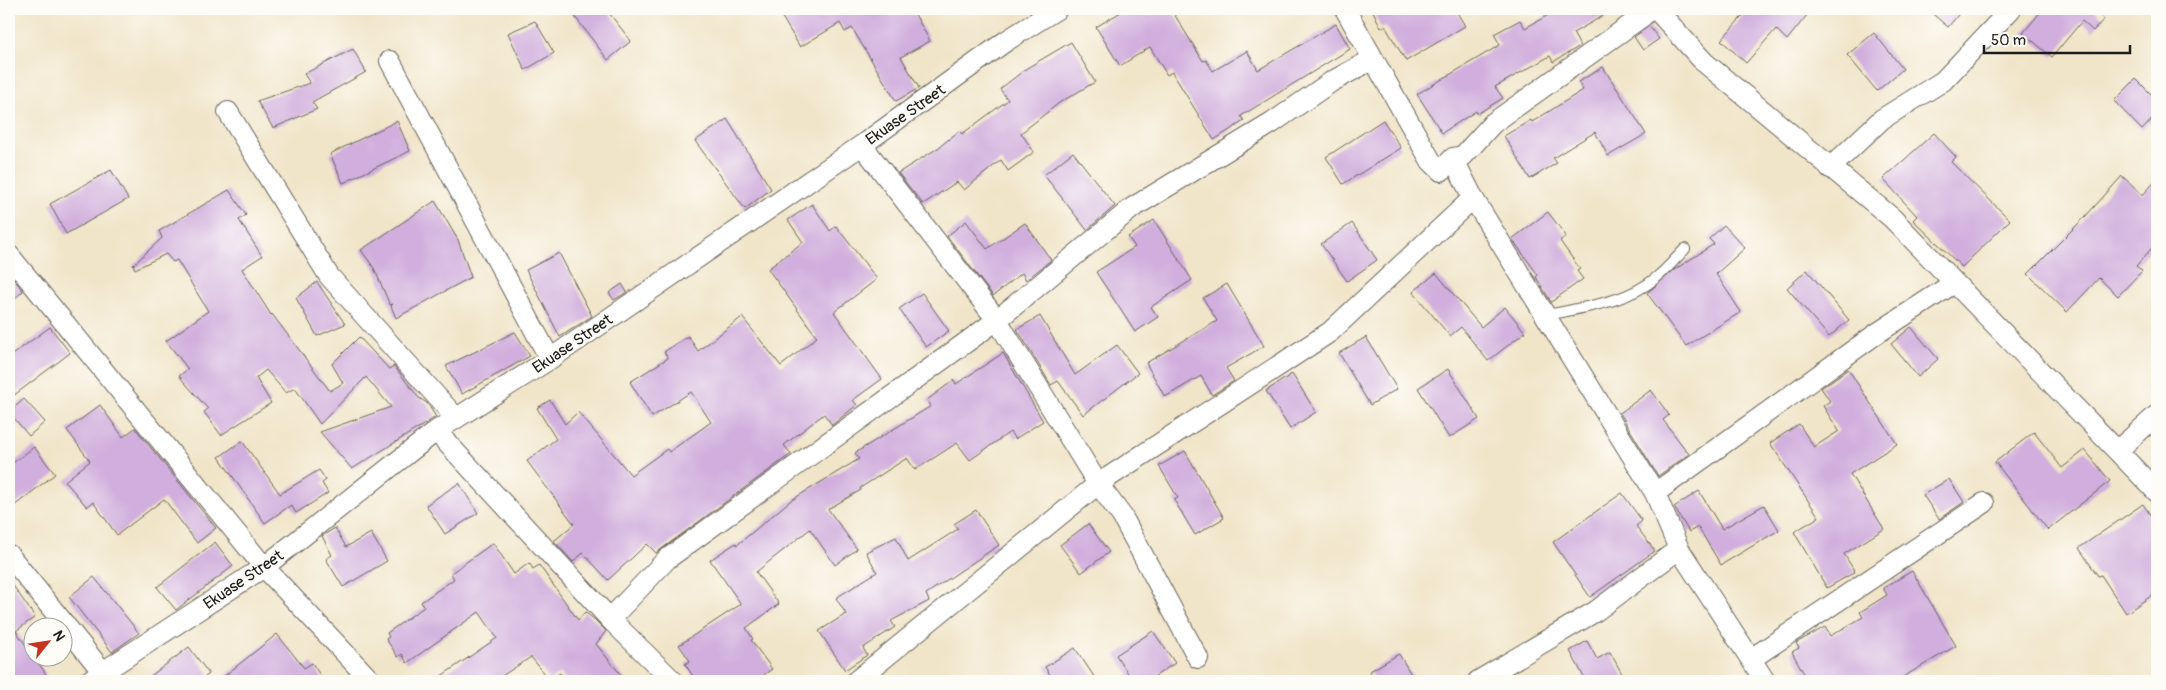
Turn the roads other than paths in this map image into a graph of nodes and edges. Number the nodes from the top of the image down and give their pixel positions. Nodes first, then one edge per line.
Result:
1 (1057, 9) edge
2 (1345, 9) edge
3 (1649, 9) edge
4 (1656, 9) edge
5 (2011, 9) edge
6 (1373, 59) junction
7 (390, 61) dead end
8 (228, 112) dead end
9 (862, 145) junction
10 (1453, 158) junction
11 (1830, 168) junction
12 (1473, 198) junction
13 (1684, 249) dead end
14 (9, 255) edge
15 (1954, 283) junction
16 (1547, 315) junction
17 (997, 320) junction
18 (550, 359) junction
19 (2157, 415) edge
20 (456, 418) junction
21 (436, 431) junction
22 (2118, 450) junction
23 (1098, 484) junction
24 (2157, 492) edge
25 (1655, 493) junction
26 (1984, 503) dead end
27 (1679, 549) junction
28 (9, 555) edge
29 (264, 567) junction
30 (610, 619) junction
31 (1198, 658) dead end
32 (1752, 659) junction
33 (101, 678) edge
34 (371, 681) edge
35 (673, 681) edge
36 (856, 681) edge
37 (1478, 681) edge
38 (1764, 681) edge

1 - 9 street, Ekuase Street
2 - 6 street
3 - 10 street
4 - 11 street
5 - 11 street
6 - 10 street
6 - 17 street
7 - 18 street
8 - 20 street
9 - 17 street
9 - 18 street, Ekuase Street
10 - 12 street
11 - 15 street
12 - 16 street
12 - 23 street
13 - 16 lane
14 - 29 street
15 - 22 street
15 - 25 street
16 - 25 street
17 - 23 street
17 - 30 street
18 - 20 street, Ekuase Street
19 - 22 street
20 - 21 street, Ekuase Street
21 - 29 street, Ekuase Street
21 - 30 street
22 - 24 street
23 - 31 street
23 - 36 street
25 - 27 street
26 - 32 street
27 - 32 street
27 - 37 street
28 - 33 street
29 - 33 street, Ekuase Street
29 - 34 street
30 - 35 street
32 - 38 street

